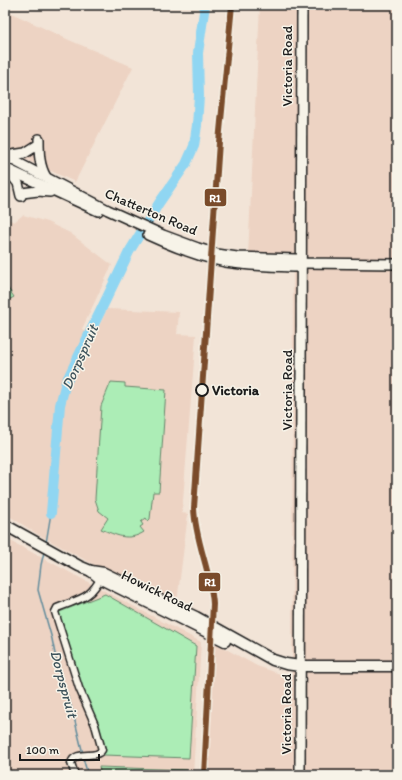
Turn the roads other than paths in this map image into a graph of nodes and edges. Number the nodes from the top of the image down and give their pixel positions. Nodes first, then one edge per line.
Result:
1 (302, 5) edge
2 (5, 156) edge
3 (5, 168) edge
4 (46, 177) junction
5 (61, 194) junction
6 (129, 223) junction
7 (298, 263) junction
8 (397, 264) edge
9 (5, 518) edge
10 (5, 525) edge
11 (15, 531) junction
12 (102, 576) junction
13 (397, 666) edge
14 (300, 670) junction
15 (397, 672) edge
16 (75, 775) edge
17 (300, 775) edge

1 - 7 street, Victoria Road
2 - 4 street, Chatterton Road
2 - 4 street
3 - 5 street, Chatterton Road
3 - 5 street
4 - 6 street, Chatterton Road
5 - 6 street, Chatterton Road
6 - 7 street, Chatterton Road
7 - 8 street, Chatterton Road
7 - 14 street, Victoria Road
9 - 11 street
10 - 11 main road, Howick Road
11 - 12 main road, Howick Road
12 - 14 main road, Howick Road
12 - 16 street
13 - 14 main road
14 - 15 main road
14 - 17 street, Victoria Road

